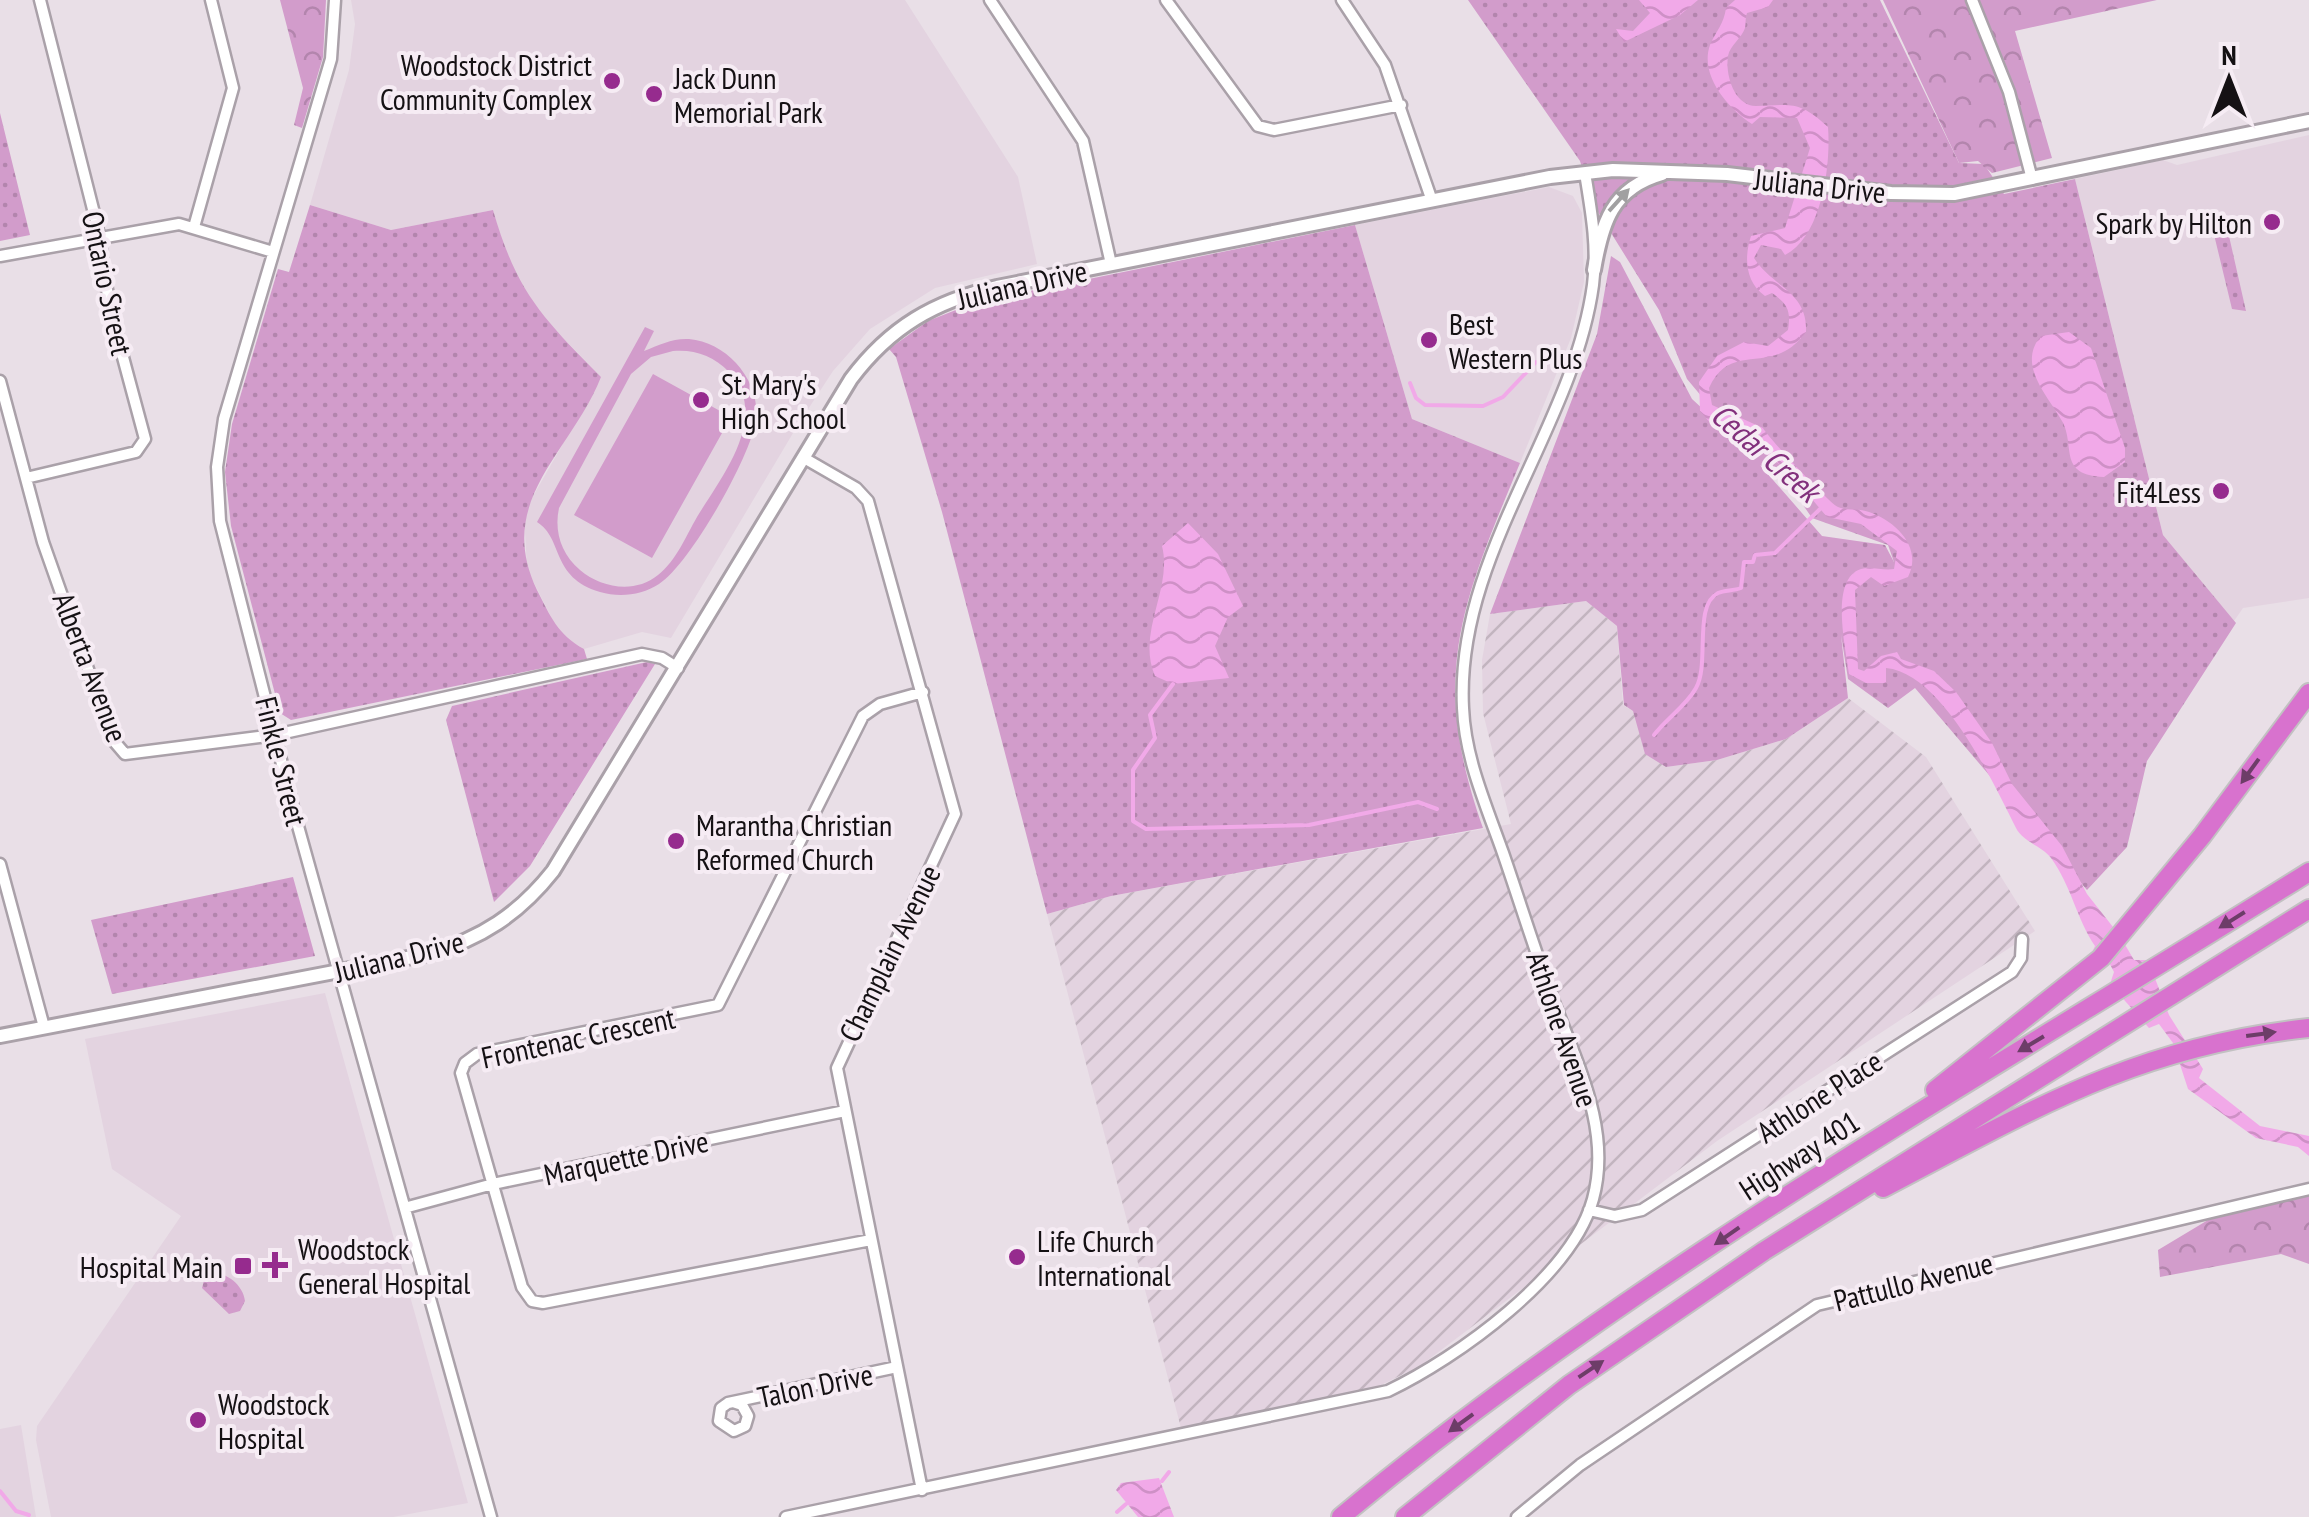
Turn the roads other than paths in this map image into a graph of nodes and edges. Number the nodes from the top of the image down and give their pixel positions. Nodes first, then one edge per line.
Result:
1 (40, 0) edge
2 (211, 0) edge
3 (336, 0) edge
4 (990, 0) edge
5 (1166, 0) edge
6 (1342, 0) edge
7 (1972, 0) edge
8 (1401, 105) junction
9 (2309, 121) edge
10 (1585, 172) junction
11 (1686, 172) junction
12 (2032, 179) junction
13 (1432, 200) junction
14 (194, 227) junction
15 (99, 239) junction
16 (273, 252) junction
17 (0, 256) edge
18 (1112, 264) junction
19 (1594, 270) junction
20 (0, 381) edge
21 (804, 458) junction
22 (26, 478) junction
23 (678, 668) junction
24 (923, 692) junction
25 (2309, 693) edge
26 (275, 735) junction
27 (0, 864) edge
28 (2309, 872) edge
29 (2309, 909) edge
30 (2022, 938) dead end
31 (341, 972) junction
32 (44, 1027) junction
33 (2309, 1028) edge
34 (0, 1036) edge
35 (845, 1111) junction
36 (1876, 1137) junction
37 (493, 1184) junction
38 (2309, 1189) edge
39 (408, 1207) junction
40 (1589, 1210) junction
41 (871, 1240) junction
42 (1764, 1250) junction
43 (898, 1367) junction
44 (733, 1402) dead end
45 (922, 1490) junction
46 (491, 1517) edge
47 (786, 1517) edge
48 (1341, 1517) edge
49 (1405, 1517) edge
50 (1517, 1517) edge

1 - 15 street, Ontario Street
2 - 14 street
3 - 16 street, Finkle Street
4 - 18 street
5 - 8 street
6 - 8 street
7 - 12 street
8 - 13 street
9 - 12 street, Juliana Drive
10 - 11 street, Juliana Drive
10 - 13 street, Juliana Drive
10 - 19 street, Athlone Avenue
11 - 12 street, Juliana Drive
19 -> 11 street
13 - 18 street, Juliana Drive
14 - 15 street
14 - 16 street
15 - 17 street
15 - 22 street, Ontario Street
16 - 26 street, Finkle Street
18 - 21 street, Juliana Drive
19 - 40 street, Athlone Avenue
20 - 22 street, Alberta Avenue
21 - 23 street, Juliana Drive
21 - 24 street, Champlain Avenue
22 - 26 street, Alberta Avenue
23 - 26 street, Alberta Avenue
23 - 31 street, Juliana Drive
24 - 35 street, Champlain Avenue
24 - 37 street, Frontenac Crescent
25 -> 36 highway
26 - 31 street, Finkle Street
27 - 32 street
28 -> 36 highway, Highway 401
29 - 42 highway, Highway 401
30 - 40 street, Athlone Place
31 - 32 street, Juliana Drive
31 - 39 street, Finkle Street
32 - 34 street, Juliana Drive
42 -> 33 highway
35 - 37 street, Marquette Drive
35 - 41 street, Champlain Avenue
36 -> 48 highway, Highway 401
37 - 39 street, Marquette Drive
37 - 41 street, Frontenac Crescent
38 - 50 street, Pattullo Avenue
39 - 46 street, Finkle Street
40 - 45 street, Athlone Avenue
41 - 43 street, Champlain Avenue
49 -> 42 highway, Highway 401
43 - 44 street, Talon Drive
43 - 45 street, Champlain Avenue
45 - 47 street, Athlone Avenue

